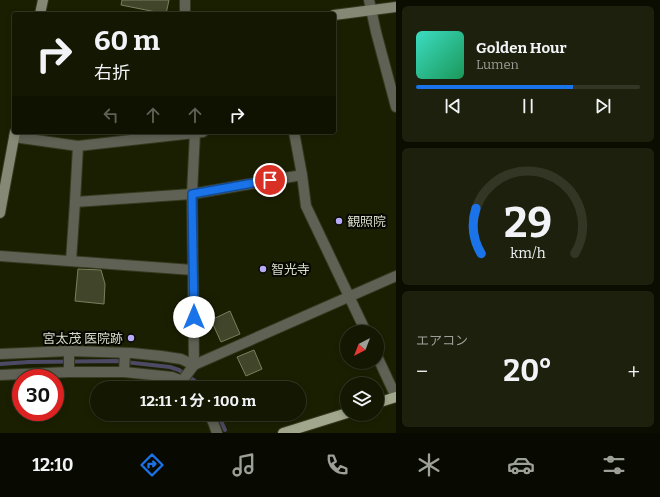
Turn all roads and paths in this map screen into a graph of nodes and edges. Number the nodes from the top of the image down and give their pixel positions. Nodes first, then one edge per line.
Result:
1 (43, 0) edge
2 (185, 0) edge
3 (370, 5) edge
4 (396, 7) edge
5 (40, 12) edge
6 (185, 12) edge
7 (336, 14) edge
8 (396, 107) edge
9 (14, 134) edge
10 (181, 134) edge
11 (198, 134) edge
12 (294, 134) edge
13 (78, 146) junction
14 (302, 175) junction
15 (192, 194) junction
16 (75, 202) junction
17 (0, 213) edge
18 (0, 256) edge
19 (71, 261) junction
20 (194, 270) junction
21 (396, 276) edge
22 (349, 296) junction
23 (363, 325) edge
24 (0, 354) edge
25 (69, 354) junction
26 (125, 363) junction
27 (192, 368) junction
28 (383, 369) edge
29 (69, 370) junction
30 (0, 375) edge
31 (181, 381) edge
32 (187, 381) edge
33 (396, 397) edge
34 (384, 401) edge
35 (340, 415) edge
36 (212, 421) edge
37 (217, 433) edge
38 (283, 433) edge

1 - 5 street
2 - 6 street
3 - 4 street
3 - 7 street
3 - 8 street
9 - 13 street
9 - 17 street
10 - 13 street
11 - 15 street
12 - 14 street
13 - 16 street
14 - 15 street
14 - 22 street
15 - 16 street
15 - 20 street
16 - 19 street
18 - 19 street
19 - 20 street
20 - 27 street
21 - 22 street
22 - 23 street
22 - 27 street
24 - 25 street
25 - 26 street
25 - 29 street
26 - 27 street
26 - 29 street
26 - 31 street
27 - 32 street
28 - 33 street
29 - 30 street
33 - 34 main road
35 - 38 main road
36 - 37 street

